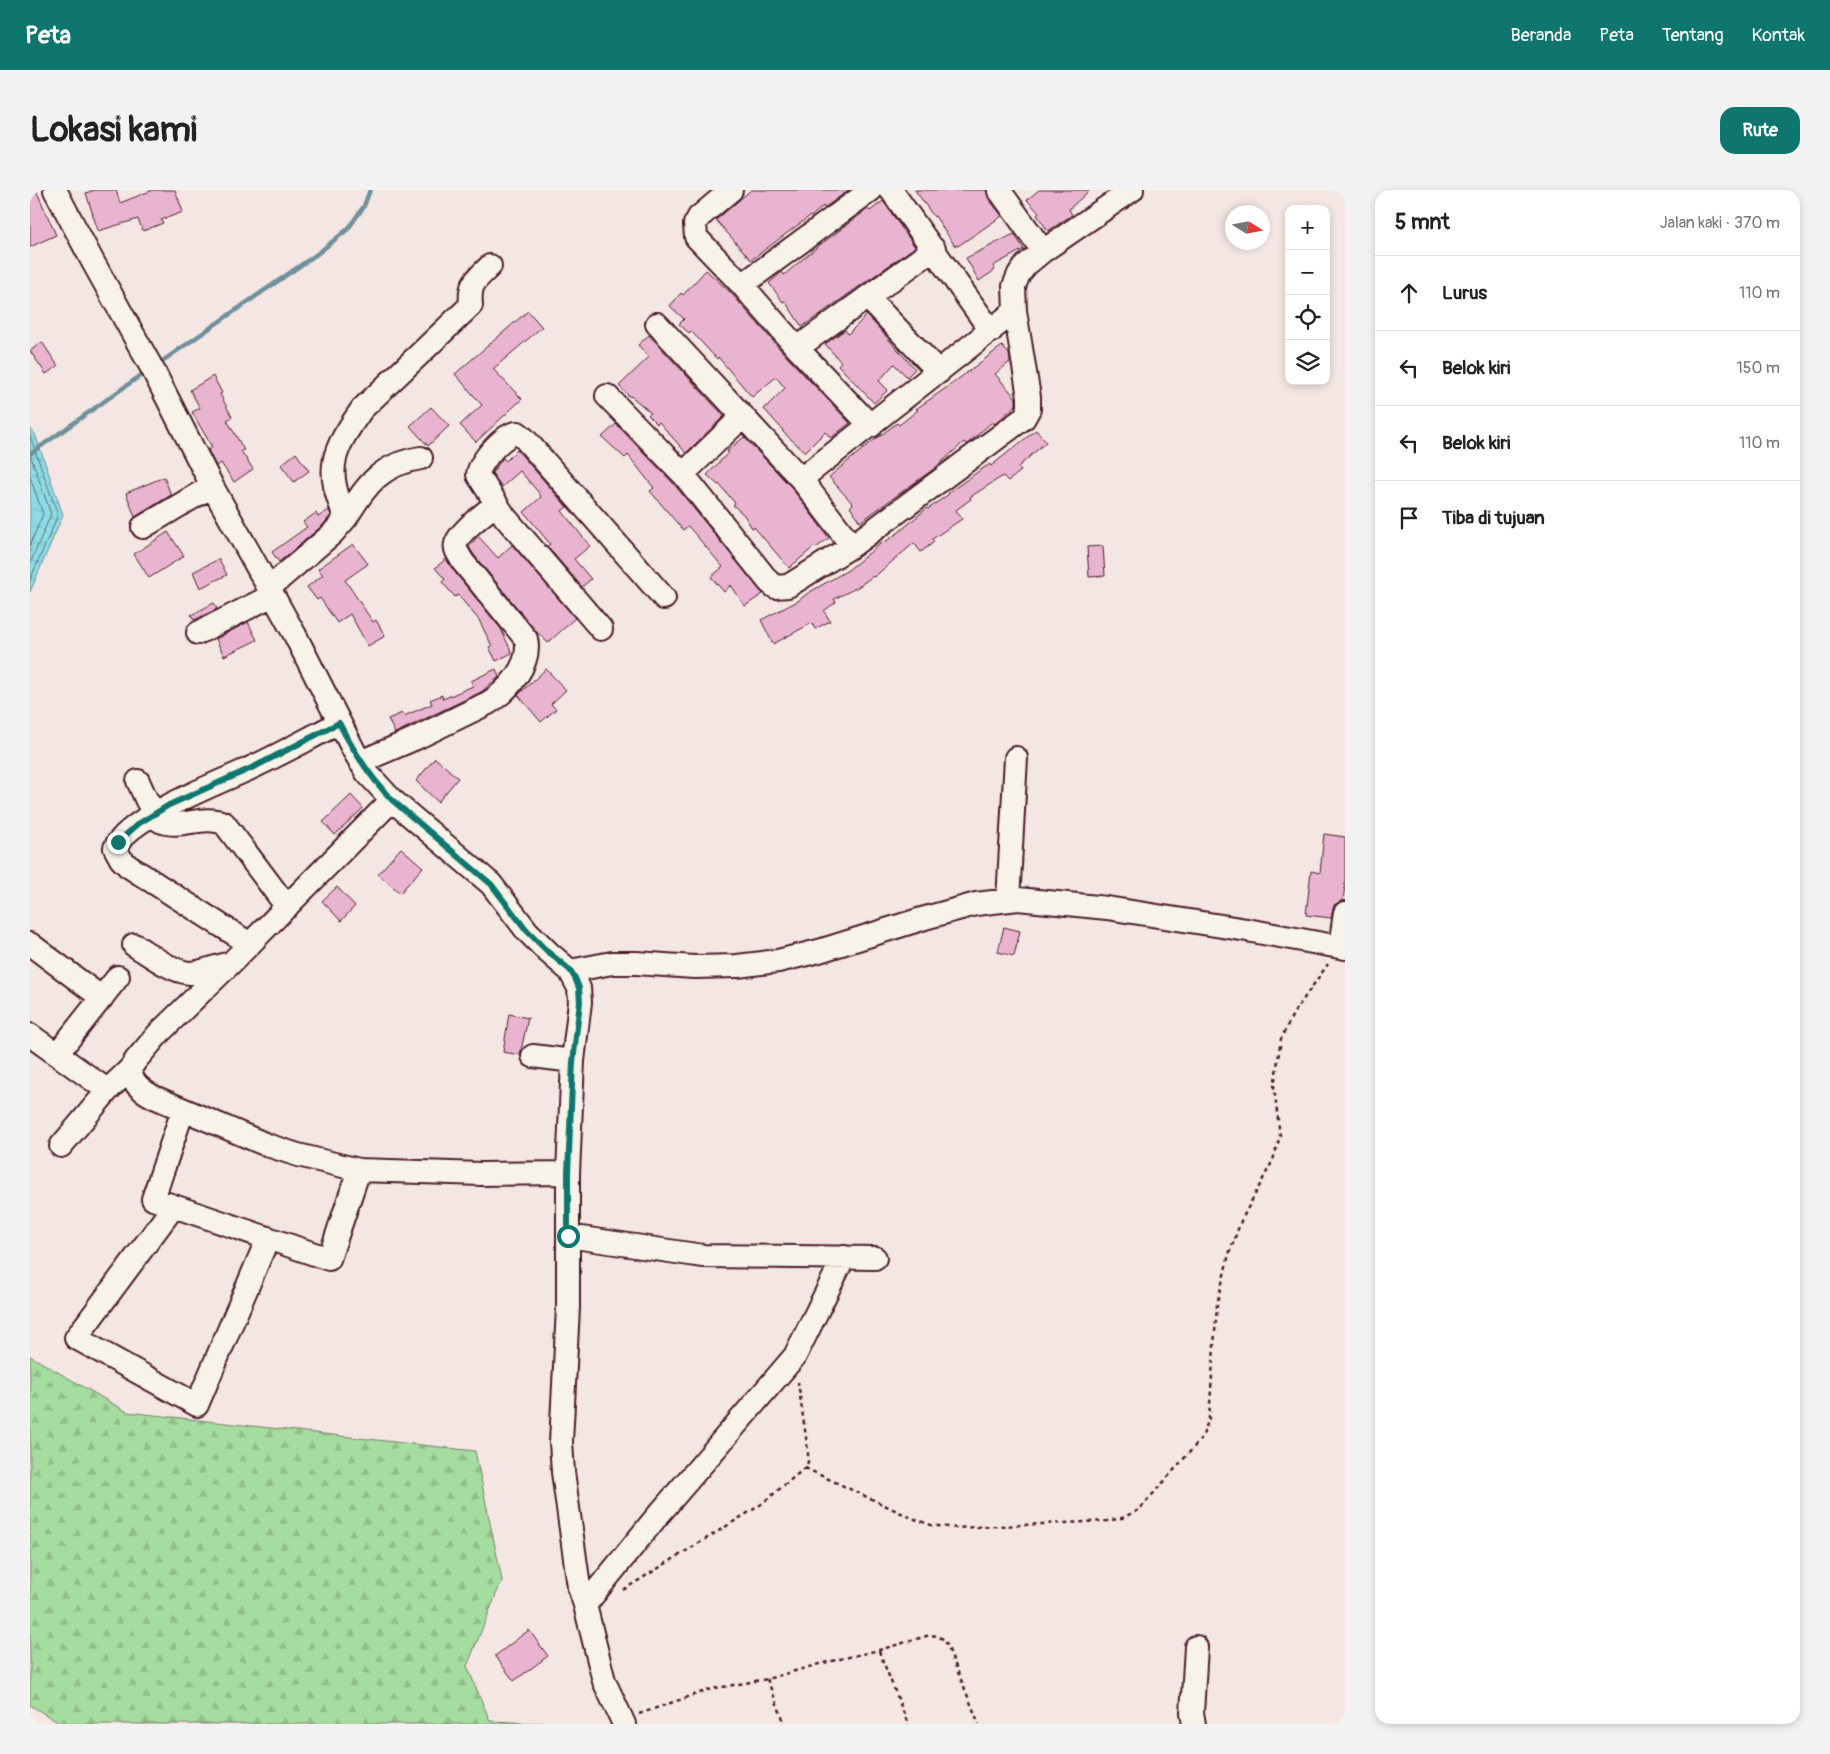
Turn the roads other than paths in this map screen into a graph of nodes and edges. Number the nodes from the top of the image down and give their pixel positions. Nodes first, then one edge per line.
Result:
1 (731, 190) edge
2 (871, 190) edge
3 (891, 190) edge
4 (999, 190) edge
5 (60, 192) edge
6 (1120, 193) edge
7 (934, 248) junction
8 (1043, 251) junction
9 (490, 266) dead end
10 (742, 285) junction
11 (867, 297) junction
12 (1015, 311) junction
13 (657, 324) dead end
14 (991, 330) junction
15 (797, 348) junction
16 (939, 372) junction
17 (607, 396) dead end
18 (743, 416) junction
19 (871, 426) junction
20 (421, 458) dead end
21 (683, 474) junction
22 (801, 479) junction
23 (212, 486) junction
24 (496, 504) junction
25 (346, 518) junction
26 (143, 527) dead end
27 (852, 546) junction
28 (271, 592) junction
29 (664, 598) dead end
30 (601, 629) dead end
31 (198, 633) dead end
32 (339, 723) junction
33 (1016, 758) dead end
34 (360, 762) junction
35 (138, 781) dead end
36 (392, 800) junction
37 (155, 814) junction
38 (1008, 900) junction
39 (287, 907) junction
40 (1345, 913) edge
41 (30, 944) edge
42 (250, 944) junction
43 (134, 945) dead end
44 (1342, 948) edge
45 (231, 963) junction
46 (570, 970) junction
47 (118, 977) dead end
48 (102, 998) junction
49 (30, 1035) edge
50 (57, 1054) junction
51 (533, 1056) dead end
52 (573, 1062) junction
53 (130, 1069) junction
54 (110, 1089) junction
55 (183, 1110) junction
56 (61, 1146) dead end
57 (359, 1170) junction
58 (568, 1173) junction
59 (174, 1206) junction
60 (568, 1236) junction
61 (268, 1238) junction
62 (844, 1258) junction
63 (874, 1258) dead end
64 (585, 1605) junction
65 (1196, 1647) dead end
66 (623, 1722) edge
67 (1194, 1724) edge

1 - 10 street
2 - 10 street
3 - 7 street
4 - 8 street
5 - 23 street
6 - 8 street
7 - 11 street
7 - 14 street
8 - 12 street
9 - 25 street
10 - 15 street
11 - 15 street
11 - 16 street
12 - 14 street
12 - 27 street
13 - 18 street
14 - 16 street
15 - 19 street
16 - 19 street
17 - 21 street
18 - 21 street
18 - 22 street
19 - 22 street
20 - 25 street
21 - 27 street
22 - 27 street
23 - 26 street
23 - 28 street
24 - 29 street
24 - 30 street
24 - 34 street
25 - 28 street
28 - 31 street
28 - 32 street
32 - 34 street
32 - 37 street
33 - 38 street
34 - 36 street
35 - 37 street
36 - 39 street
36 - 46 street
37 - 39 street
37 - 42 street
38 - 44 street
38 - 46 street
39 - 42 street
40 - 44 street
41 - 48 street
42 - 45 street
43 - 45 street
45 - 53 street
46 - 52 street
47 - 48 street
48 - 50 street
49 - 50 street
50 - 54 street
51 - 52 street
52 - 58 street
53 - 54 street
53 - 55 street
54 - 56 street
55 - 57 street
55 - 59 street
57 - 58 street
57 - 61 street
58 - 60 street
59 - 61 street
59 - 61 street
60 - 62 street
60 - 64 street
62 - 63 street
62 - 64 street
64 - 66 street
65 - 67 street

